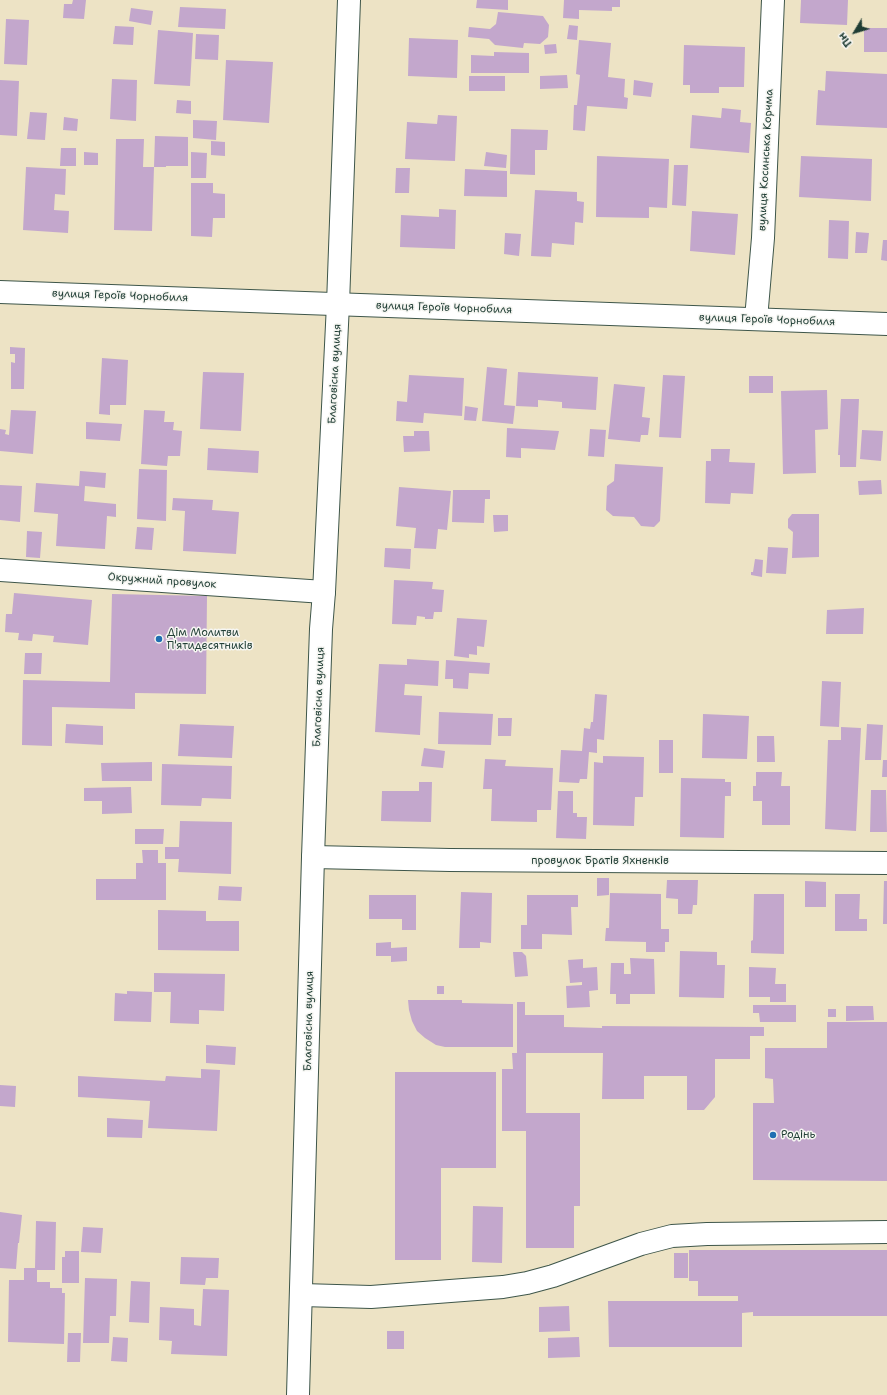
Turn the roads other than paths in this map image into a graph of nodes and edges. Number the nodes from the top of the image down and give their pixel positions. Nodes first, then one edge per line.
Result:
1 (349, 0) edge
2 (773, 0) edge
3 (0, 292) edge
4 (338, 304) junction
5 (756, 319) junction
6 (887, 324) edge
7 (0, 570) edge
8 (324, 592) junction
9 (313, 856) junction
10 (887, 863) edge
11 (887, 1232) edge
12 (302, 1295) junction
13 (298, 1395) edge

1 - 4 street, Благовісна вулиця
2 - 5 street, вулиця Косинська Корчма
3 - 4 street, вулиця Героїв Чорнобиля
4 - 5 street, вулиця Героїв Чорнобиля
4 - 8 street, Благовісна вулиця
5 - 6 street, вулиця Героїв Чорнобиля
7 - 8 street, Окружний провулок
8 - 9 street, Благовісна вулиця
9 - 10 street, провулок Братів Яхненків
9 - 12 street, Благовісна вулиця
11 - 12 street
12 - 13 street, Благовісна вулиця

